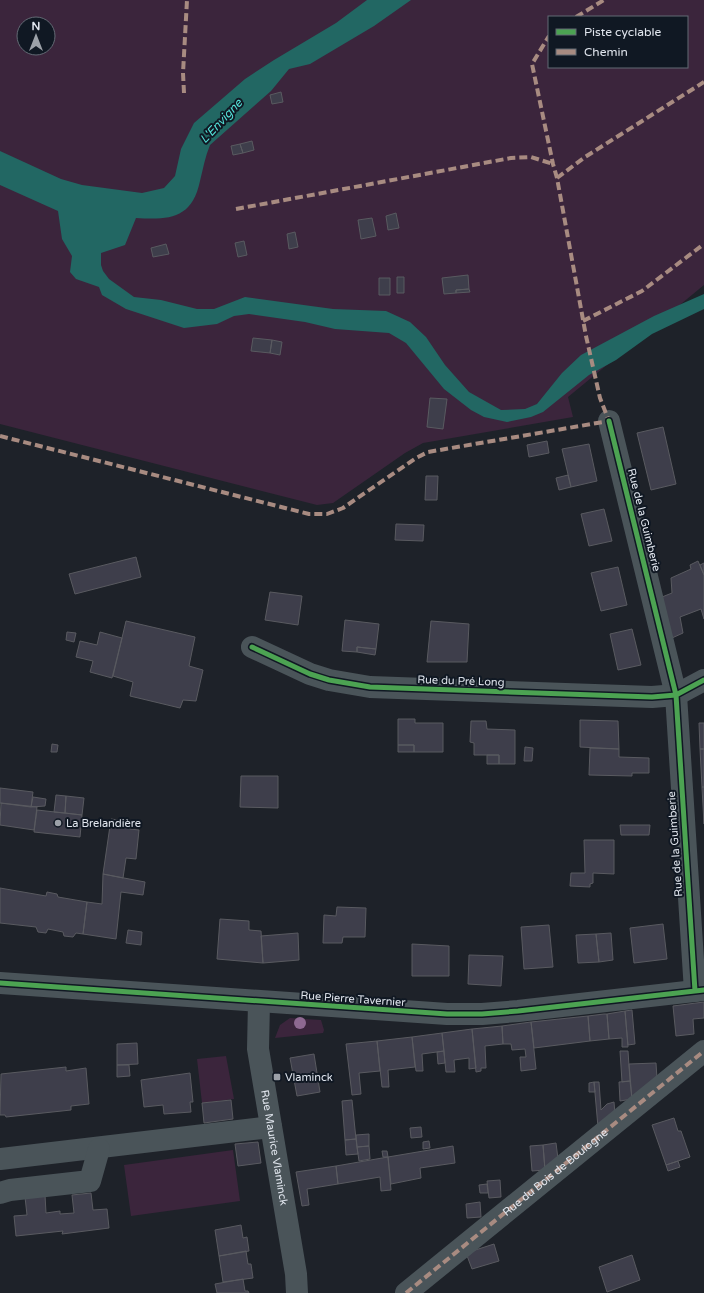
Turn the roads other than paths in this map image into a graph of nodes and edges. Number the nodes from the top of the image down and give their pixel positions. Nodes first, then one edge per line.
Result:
1 (609, 420) dead end
2 (252, 647) dead end
3 (704, 680) edge
4 (676, 695) junction
5 (0, 983) edge
6 (699, 991) edge
7 (259, 1002) junction
8 (704, 1051) edge
9 (271, 1127) junction
10 (99, 1148) junction
11 (0, 1159) edge
12 (0, 1193) edge
13 (296, 1293) edge
14 (406, 1293) edge

1 - 4 street, Rue de la Guimberie
2 - 4 street, Rue du Pré Long
3 - 4 street
4 - 6 street, Rue de la Guimberie
5 - 7 street, Rue Pierre Tavernier
6 - 7 street, Rue Pierre Tavernier
7 - 9 street, Rue Maurice Vlaminck
8 - 14 street, Rue du Bois de Boulogne
9 - 10 street
9 - 13 street, Rue Maurice Vlaminck
10 - 11 street
10 - 12 street

